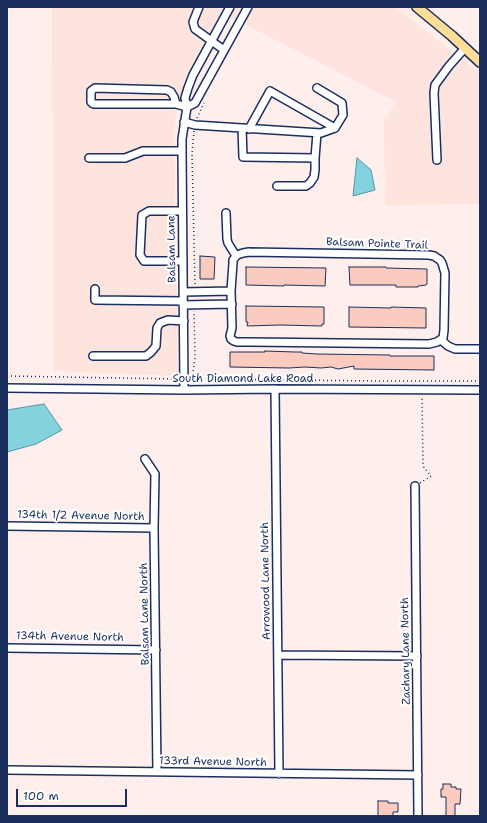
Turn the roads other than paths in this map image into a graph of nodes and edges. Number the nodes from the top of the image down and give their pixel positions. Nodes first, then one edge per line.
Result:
1 (199, 7) edge
2 (230, 7) edge
3 (248, 7) edge
4 (417, 7) edge
5 (211, 41) junction
6 (465, 48) junction
7 (224, 50) junction
8 (480, 62) edge
9 (317, 88) dead end
10 (176, 104) junction
11 (187, 107) junction
12 (184, 122) junction
13 (246, 128) junction
14 (335, 128) junction
15 (316, 133) junction
16 (182, 151) junction
17 (89, 158) dead end
18 (315, 158) junction
19 (437, 160) dead end
20 (277, 186) dead end
21 (182, 211) junction
22 (226, 212) dead end
23 (236, 256) junction
24 (183, 261) junction
25 (95, 289) dead end
26 (231, 291) junction
27 (183, 292) junction
28 (183, 303) junction
29 (232, 304) junction
30 (184, 321) junction
31 (441, 340) junction
32 (480, 349) edge
33 (93, 356) dead end
34 (7, 388) edge
35 (275, 389) junction
36 (184, 390) junction
37 (480, 390) edge
38 (145, 459) dead end
39 (415, 486) road end
40 (7, 526) edge
41 (154, 528) junction
42 (7, 648) edge
43 (156, 650) junction
44 (278, 655) junction
45 (417, 656) junction
46 (7, 770) edge
47 (157, 772) junction
48 (279, 774) junction
49 (418, 775) junction
50 (418, 816) edge

1 - 5 street
2 - 5 street, Balsam Lane
3 - 7 street
4 - 6 main road
5 - 7 street
5 - 11 street, Balsam Lane
6 - 8 main road
6 - 19 street
7 - 11 street
9 - 14 street
10 - 10 street
10 - 11 street
11 - 12 street, Balsam Lane
12 - 13 street
12 - 16 street, Balsam Lane
13 - 14 street
13 - 15 street
13 - 18 street
14 - 15 street
15 - 18 street
16 - 17 street
16 - 21 street, Balsam Lane
18 - 20 street
21 - 24 street, Balsam Lane
21 - 24 street
22 - 23 street
23 - 26 street
23 - 31 street, Balsam Pointe Trail
24 - 27 street, Balsam Lane
25 - 28 street
26 - 27 street
26 - 29 street
27 - 28 street, Balsam Lane
28 - 29 street
28 - 30 street, Balsam Lane
29 - 31 street
30 - 33 street
30 - 36 street, Balsam Lane
31 - 32 street
34 - 36 street, South Diamond Lake Road
35 - 36 street, South Diamond Lake Road
35 - 37 street, South Diamond Lake Road
35 - 44 street, Arrowood Lane North
38 - 41 street, Balsam Lane North
39 - 45 street, Zachary Lane North
40 - 41 street, 134th 1/2 Avenue North
41 - 43 street, Balsam Lane North
42 - 43 street, 134th Avenue North
43 - 47 street, Balsam Lane North
44 - 45 street
44 - 48 street, Arrowood Lane North
45 - 49 street, Zachary Lane North
46 - 47 street, 133rd Avenue North
47 - 48 street, 133rd Avenue North
48 - 49 street, 133rd Avenue North
49 - 50 street, Zachary Lane North

